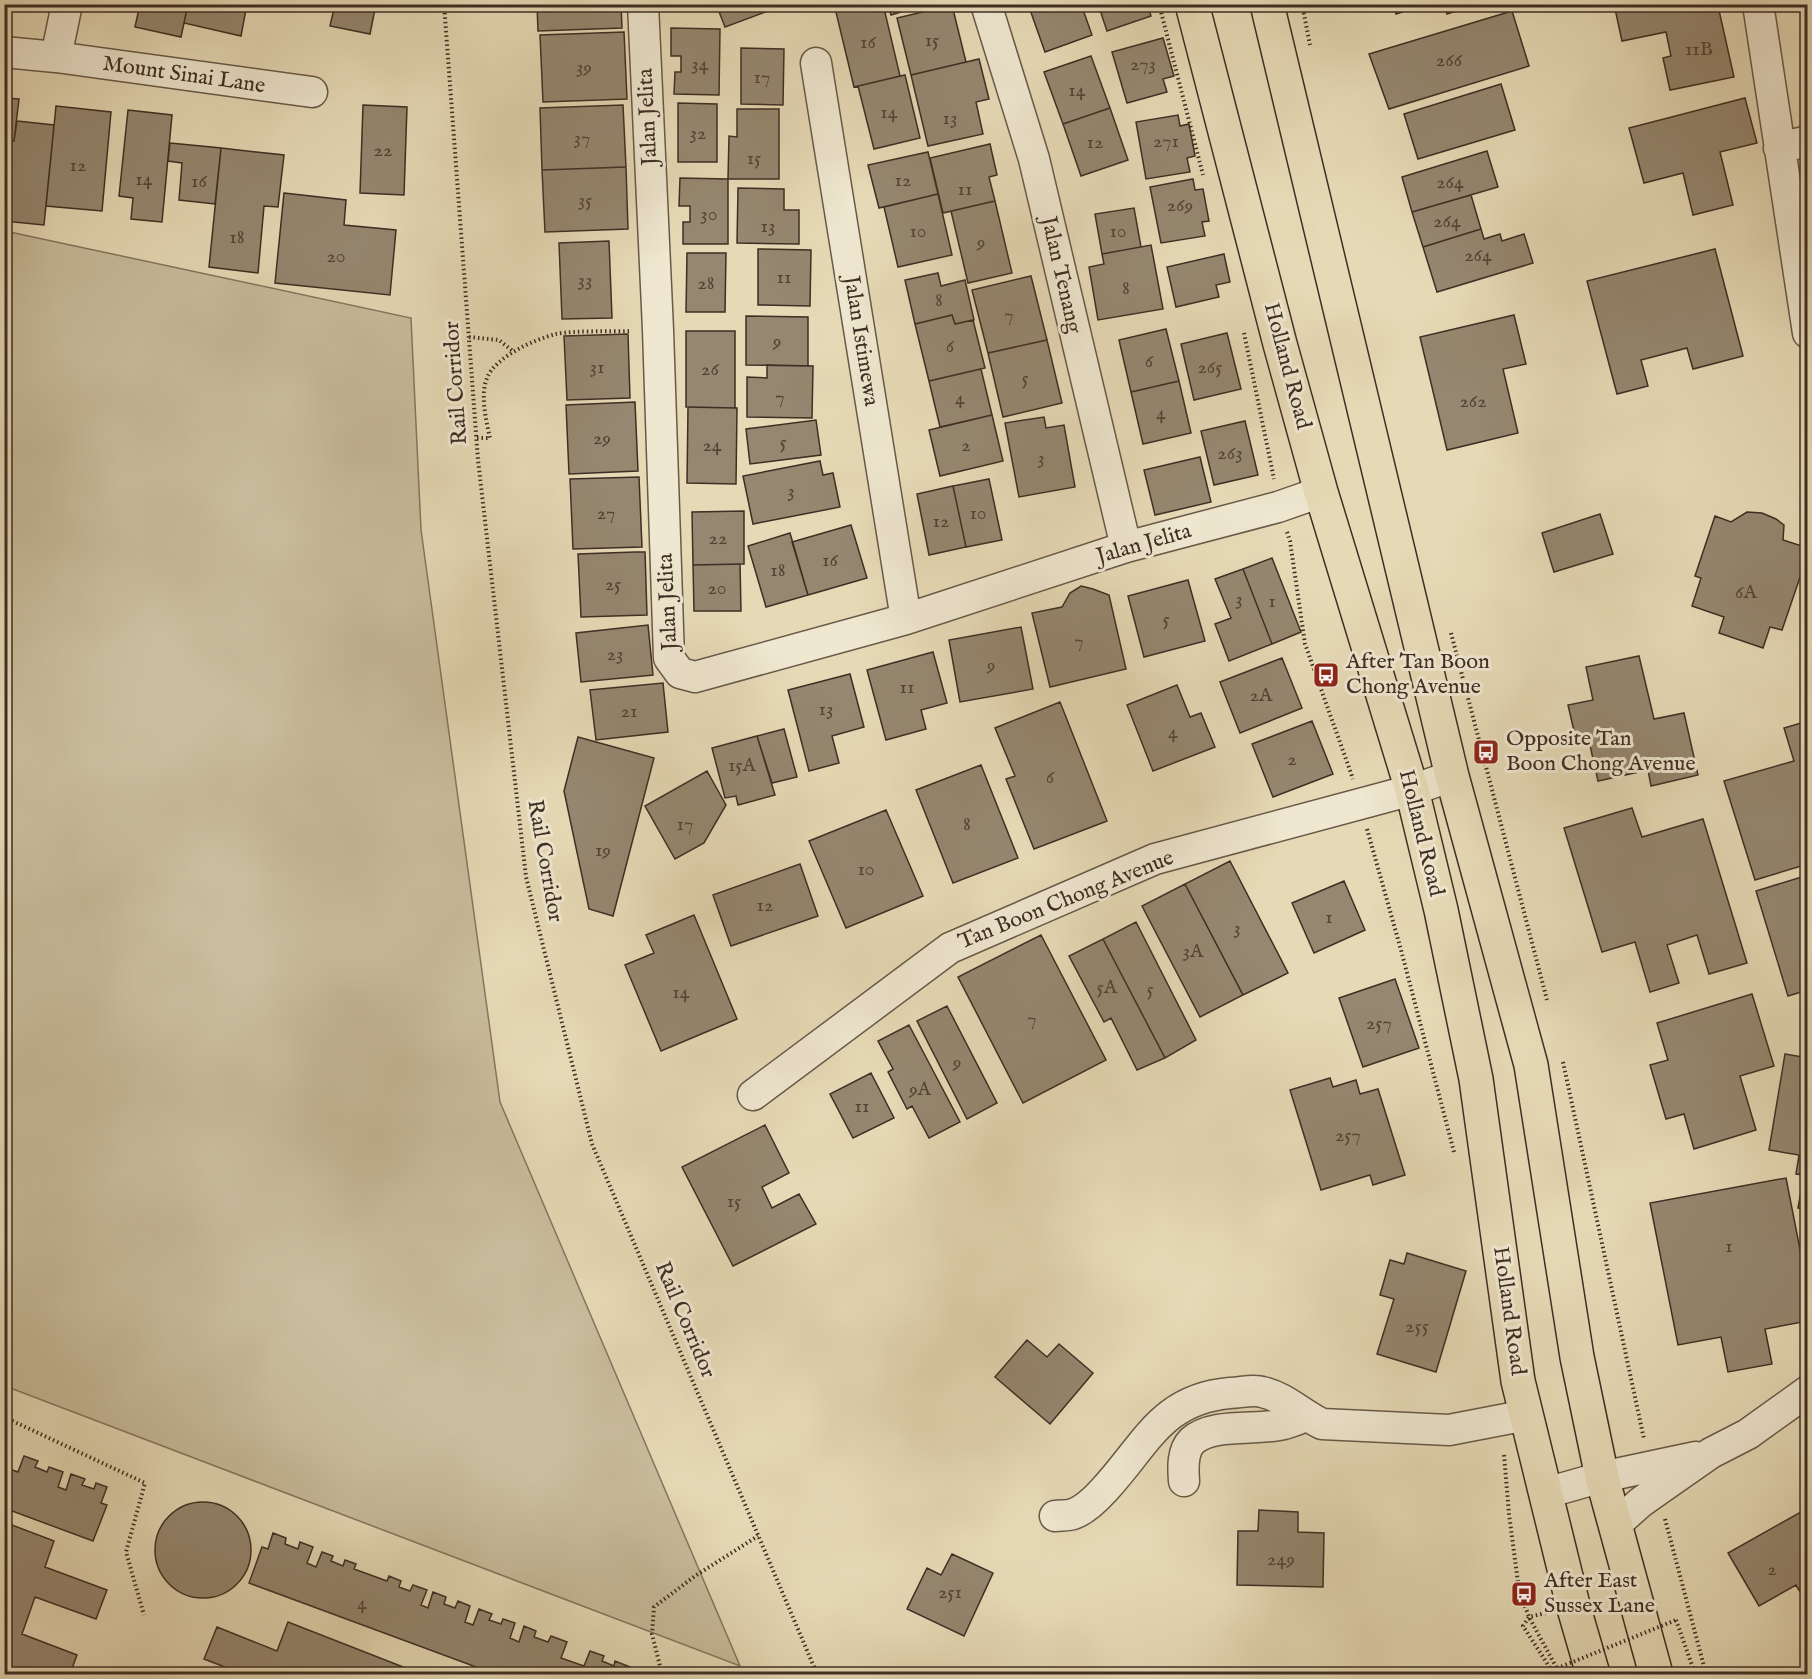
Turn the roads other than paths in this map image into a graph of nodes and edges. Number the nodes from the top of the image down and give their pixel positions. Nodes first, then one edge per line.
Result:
1 (67, 4) edge
2 (643, 4) edge
3 (986, 4) edge
4 (1192, 4) edge
5 (1267, 4) edge
6 (1758, 4) edge
7 (4, 52) edge
8 (56, 57) junction
9 (816, 63) dead end
10 (312, 92) dead end
11 (1808, 141) edge
12 (1779, 148) junction
13 (1808, 333) edge
14 (1321, 492) junction
15 (1126, 548) junction
16 (906, 619) junction
17 (1452, 776) junction
18 (1412, 790) junction
19 (753, 1095) dead end
20 (1808, 1391) edge
21 (1306, 1416) junction
22 (1514, 1417) junction
23 (1711, 1453) junction
24 (1602, 1477) junction
25 (1184, 1481) dead end
26 (1546, 1493) junction
27 (1055, 1516) dead end
28 (1615, 1525) junction
29 (1593, 1674) edge
30 (1656, 1674) edge

1 - 8 street
2 - 16 street, Jalan Jelita
3 - 15 street, Jalan Tenang
4 - 14 main road, Holland Road
5 - 17 main road, Holland Road
6 - 12 street
7 - 8 street, Mount Sinai Lane
8 - 10 street, Mount Sinai Lane
9 - 16 street, Jalan Istimewa
11 - 12 street
12 - 13 street
14 - 15 street, Jalan Jelita
14 - 18 main road, Holland Road
15 - 16 street, Jalan Jelita
17 - 18 street, Tan Boon Chong Avenue
17 - 24 main road, Holland Road
18 - 19 street, Tan Boon Chong Avenue
18 - 22 main road, Holland Road
20 - 23 street
21 - 22 street
21 - 25 street
21 - 27 street
22 - 26 main road, Holland Road
23 - 24 street
23 - 28 street
24 - 26 street
24 - 28 main road, Holland Road
26 - 29 main road, Holland Road
28 - 30 main road, Holland Road

